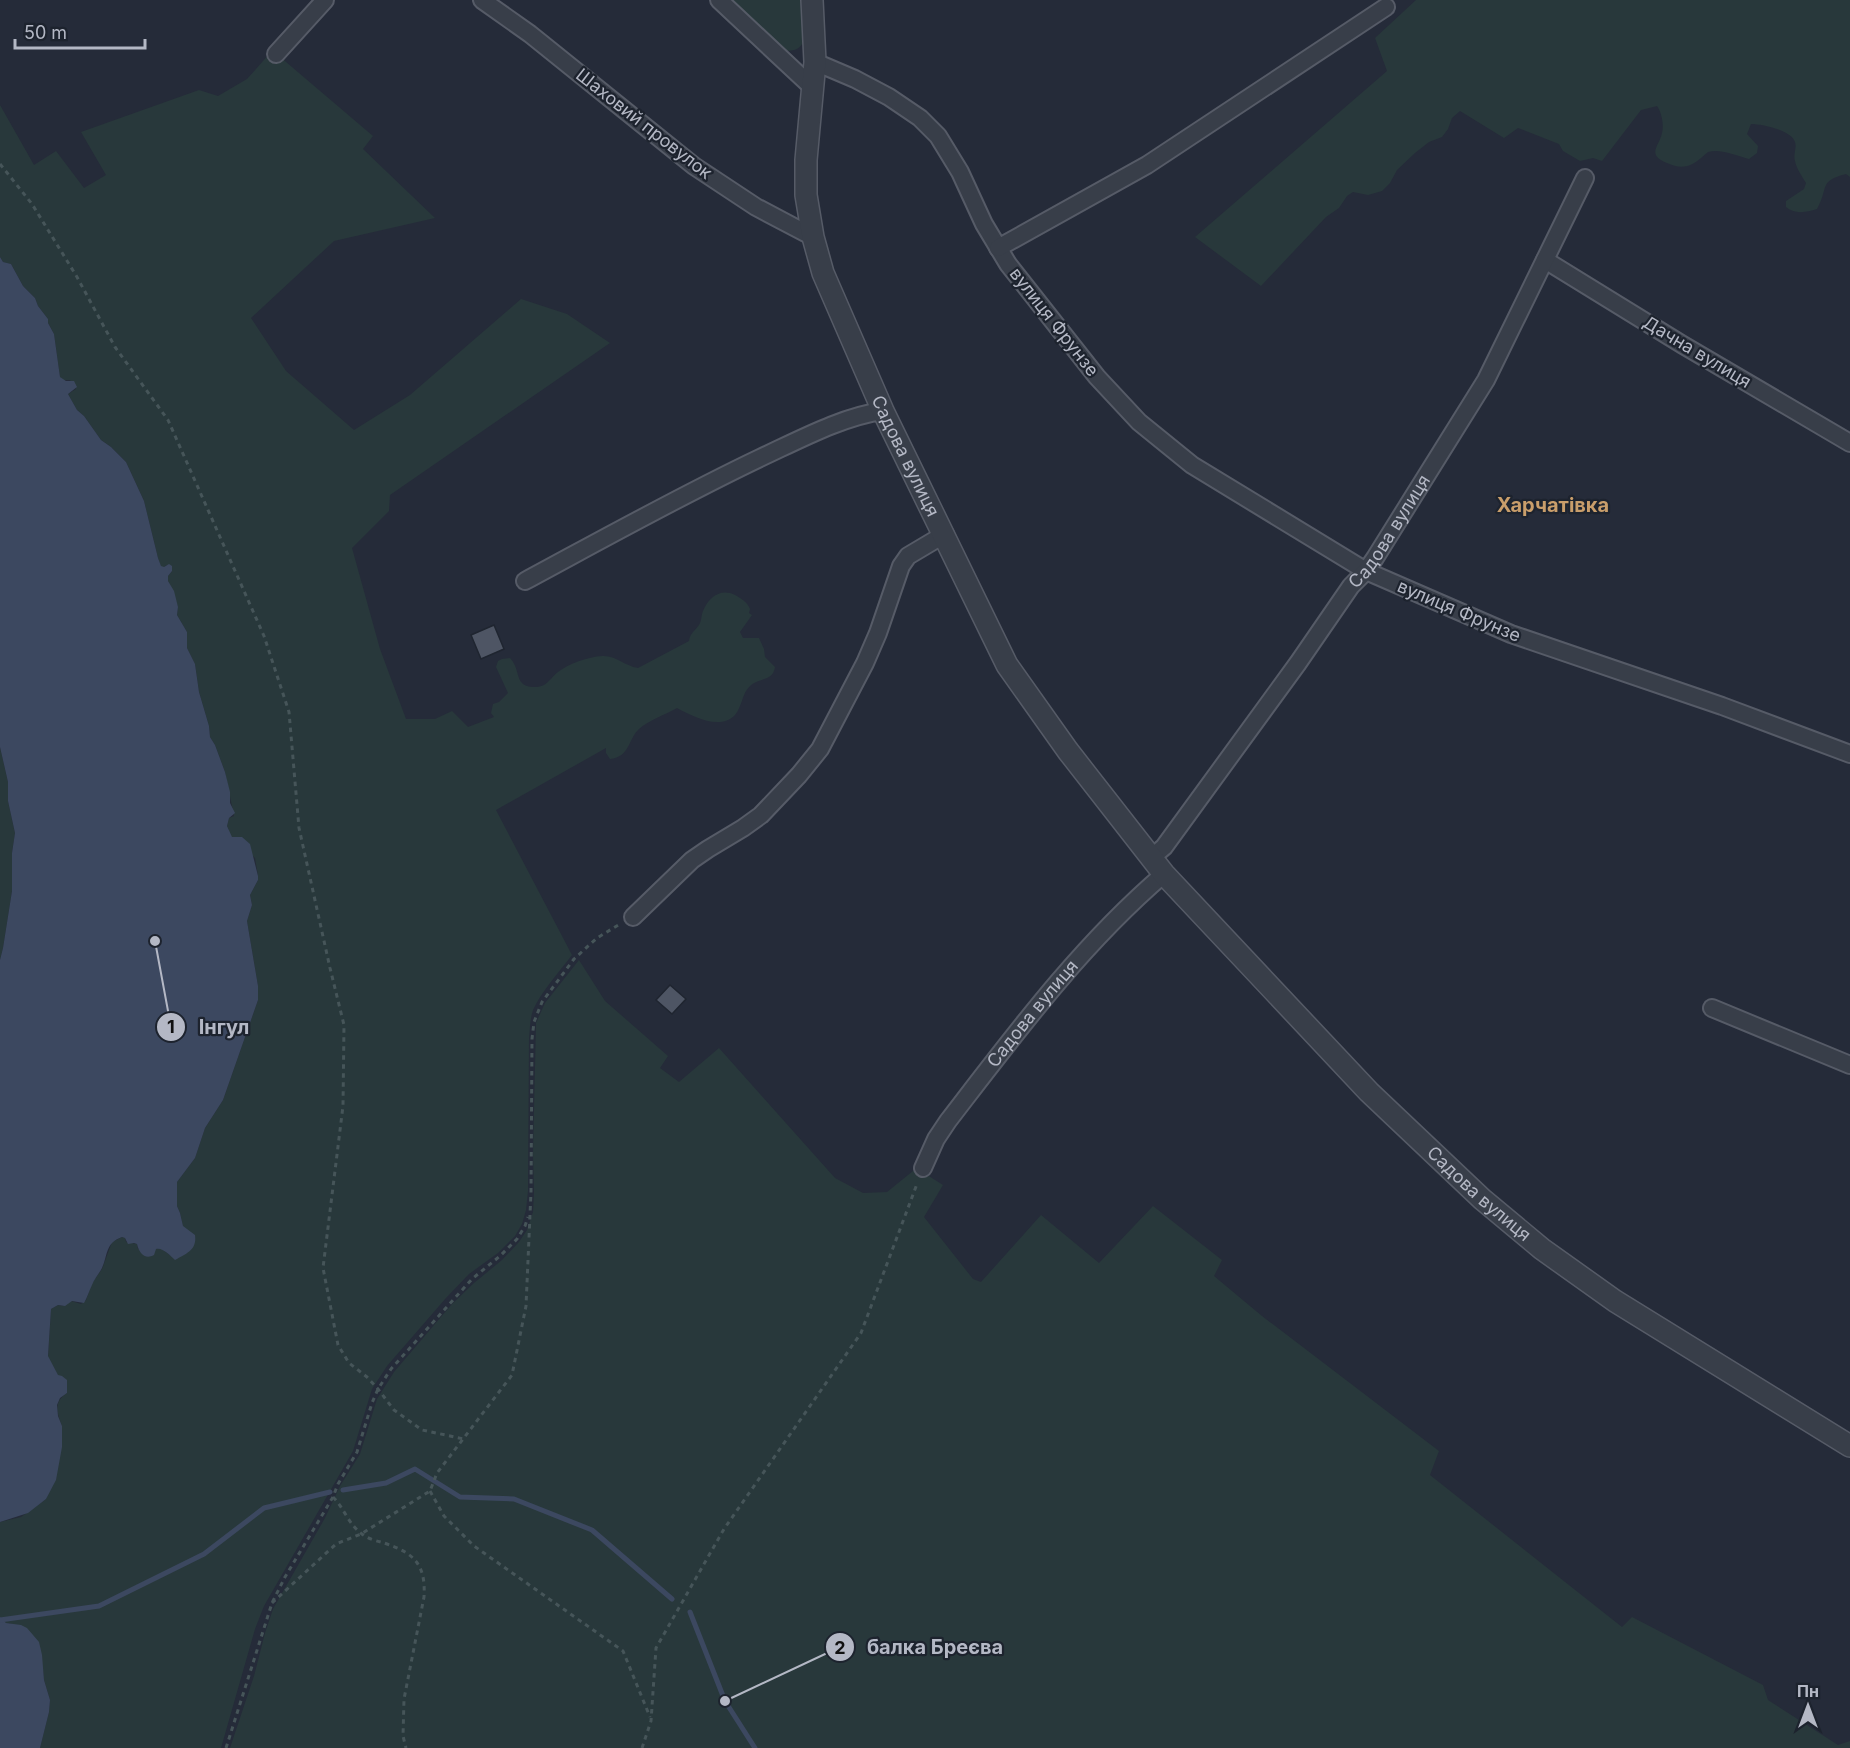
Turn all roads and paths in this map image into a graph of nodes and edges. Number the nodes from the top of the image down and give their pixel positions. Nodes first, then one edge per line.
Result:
1 (325, 0) edge
2 (482, 0) edge
3 (720, 0) edge
4 (812, 0) edge
5 (1386, 7) dead end
6 (276, 54) dead end
7 (815, 62) junction
8 (812, 87) junction
9 (0, 164) edge
10 (1585, 178) dead end
11 (813, 237) junction
12 (998, 248) junction
13 (1545, 260) junction
14 (883, 411) junction
15 (1850, 443) edge
16 (945, 534) junction
17 (1366, 571) junction
18 (525, 581) dead end
19 (1850, 754) edge
20 (1158, 866) junction
21 (633, 916) joint
22 (1712, 1008) dead end
23 (1850, 1065) edge
24 (923, 1168) joint
25 (530, 1210) junction
26 (378, 1389) junction
27 (464, 1439) junction
28 (1850, 1446) edge
29 (430, 1491) junction
30 (333, 1497) junction
31 (362, 1534) junction
32 (272, 1603) junction
33 (651, 1721) junction
34 (226, 1748) edge
35 (406, 1748) edge
36 (642, 1748) edge

1 - 6 street
2 - 11 street, Шаховий провулок
3 - 8 street
4 - 7 street, Садова вулиця
5 - 12 street, вулиця Фрунзе
7 - 8 street, Садова вулиця
7 - 12 street, вулиця Фрунзе
8 - 11 street, Садова вулиця
9 - 26 path
10 - 13 street, Садова вулиця
11 - 14 street, Садова вулиця
12 - 17 street, вулиця Фрунзе
13 - 15 street, Дачна вулиця
13 - 17 street, Садова вулиця
14 - 16 street, Садова вулиця
14 - 18 street
16 - 20 street, Садова вулиця
16 - 21 street
17 - 19 street, вулиця Фрунзе
17 - 20 street, Садова вулиця
20 - 24 street, Садова вулиця
20 - 28 street, Садова вулиця
21 - 25 path
22 - 23 street
24 - 33 path
25 - 26 path
25 - 27 path
26 - 27 path
26 - 30 path
27 - 29 path
29 - 31 path
29 - 33 path
30 - 31 path
30 - 32 path
31 - 32 path
31 - 35 path
32 - 34 path
33 - 36 path

